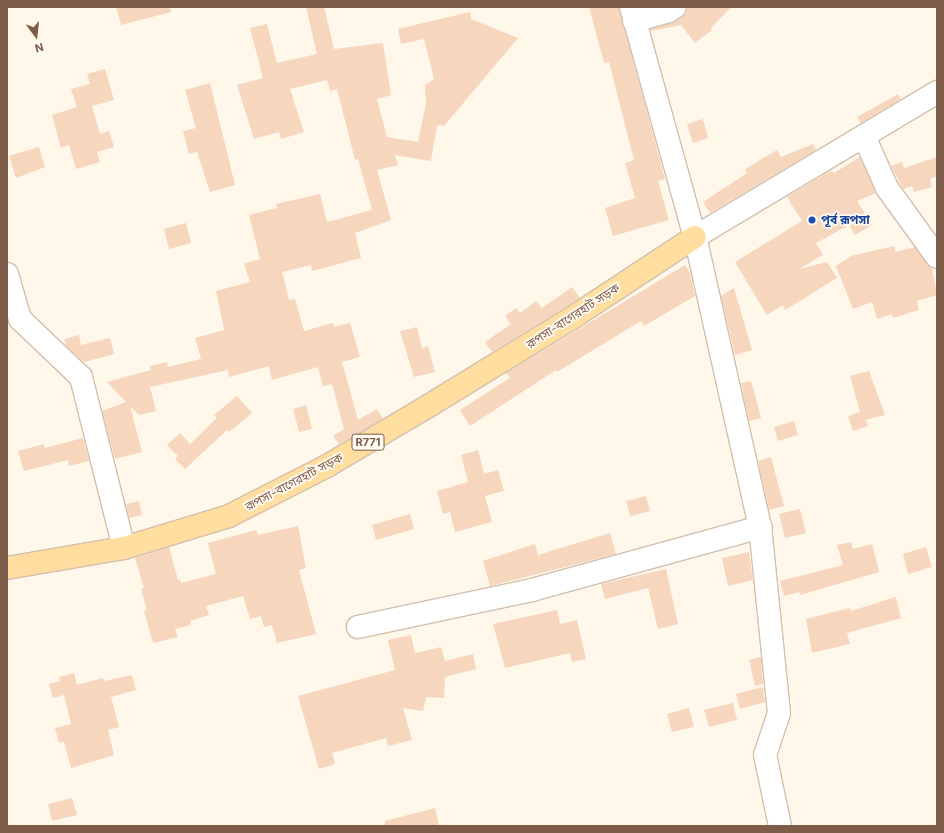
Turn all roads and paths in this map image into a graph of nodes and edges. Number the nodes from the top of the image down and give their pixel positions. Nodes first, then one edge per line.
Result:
1 (675, 7) edge
2 (632, 14) edge
3 (937, 92) edge
4 (864, 136) junction
5 (695, 237) junction
6 (937, 257) edge
7 (7, 274) edge
8 (760, 527) junction
9 (124, 548) junction
10 (7, 568) edge
11 (358, 627) dead end
12 (780, 826) edge

1 - 2 street
2 - 5 street
3 - 4 street
4 - 5 street
4 - 6 street
5 - 8 street
5 - 9 main road, রূপসা-বাগেরহাট সড়ক / R771
7 - 9 street
8 - 11 street
8 - 12 street
9 - 10 main road, রূপসা-বাগেরহাট সড়ক / R771

